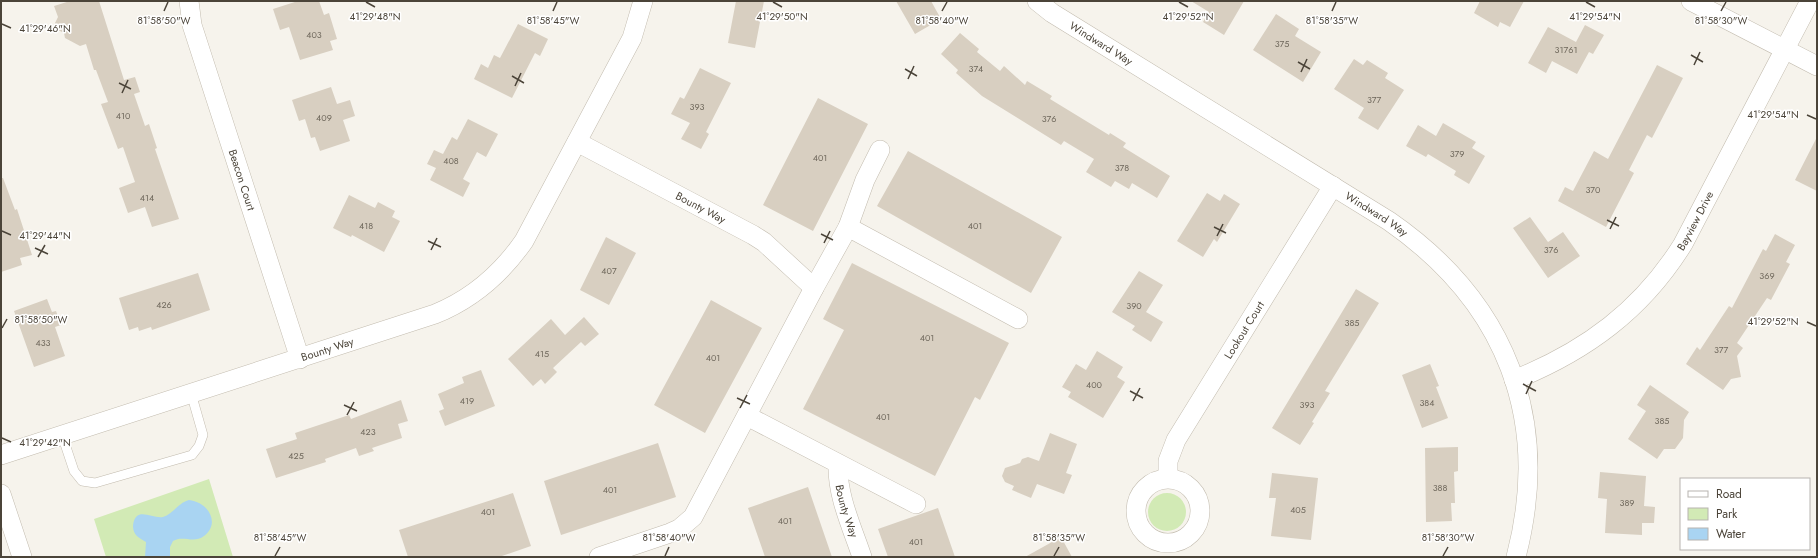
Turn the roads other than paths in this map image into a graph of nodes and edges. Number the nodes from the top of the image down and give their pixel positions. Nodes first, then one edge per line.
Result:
1 (189, 1) edge
2 (643, 1) edge
3 (1037, 1) edge
4 (1691, 1) edge
5 (1810, 1) edge
6 (1785, 49) junction
7 (1817, 66) edge
8 (577, 142) junction
9 (880, 150) dead end
10 (1333, 186) junction
11 (848, 227) junction
12 (814, 288) junction
13 (1018, 319) dead end
14 (300, 358) junction
15 (1514, 380) junction
16 (192, 393) junction
17 (747, 416) junction
18 (62, 435) junction
19 (1, 455) edge
20 (838, 464) junction
21 (1168, 478) dead end
22 (1, 494) edge
23 (916, 504) dead end
24 (22, 557) edge
25 (599, 557) edge
26 (862, 557) edge
27 (1516, 557) edge

1 - 14 street, Beacon Court
2 - 8 street, Bounty Way
3 - 10 street, Windward Way
4 - 6 street
5 - 6 street, Bayview Drive
6 - 7 street
6 - 15 street, Bayview Drive
8 - 12 street, Bounty Way
8 - 14 street, Bounty Way
9 - 11 street
10 - 15 street, Windward Way
10 - 21 street, Lookout Court
11 - 12 street
11 - 13 street
12 - 17 street
14 - 16 street, Bounty Way
15 - 27 street, Windward Way
16 - 18 street, Bounty Way
16 - 18 lane
17 - 20 street, Bounty Way
17 - 25 street
18 - 19 street, Bounty Way
20 - 23 street, Bounty Way
20 - 26 street, Bounty Way
22 - 24 street

